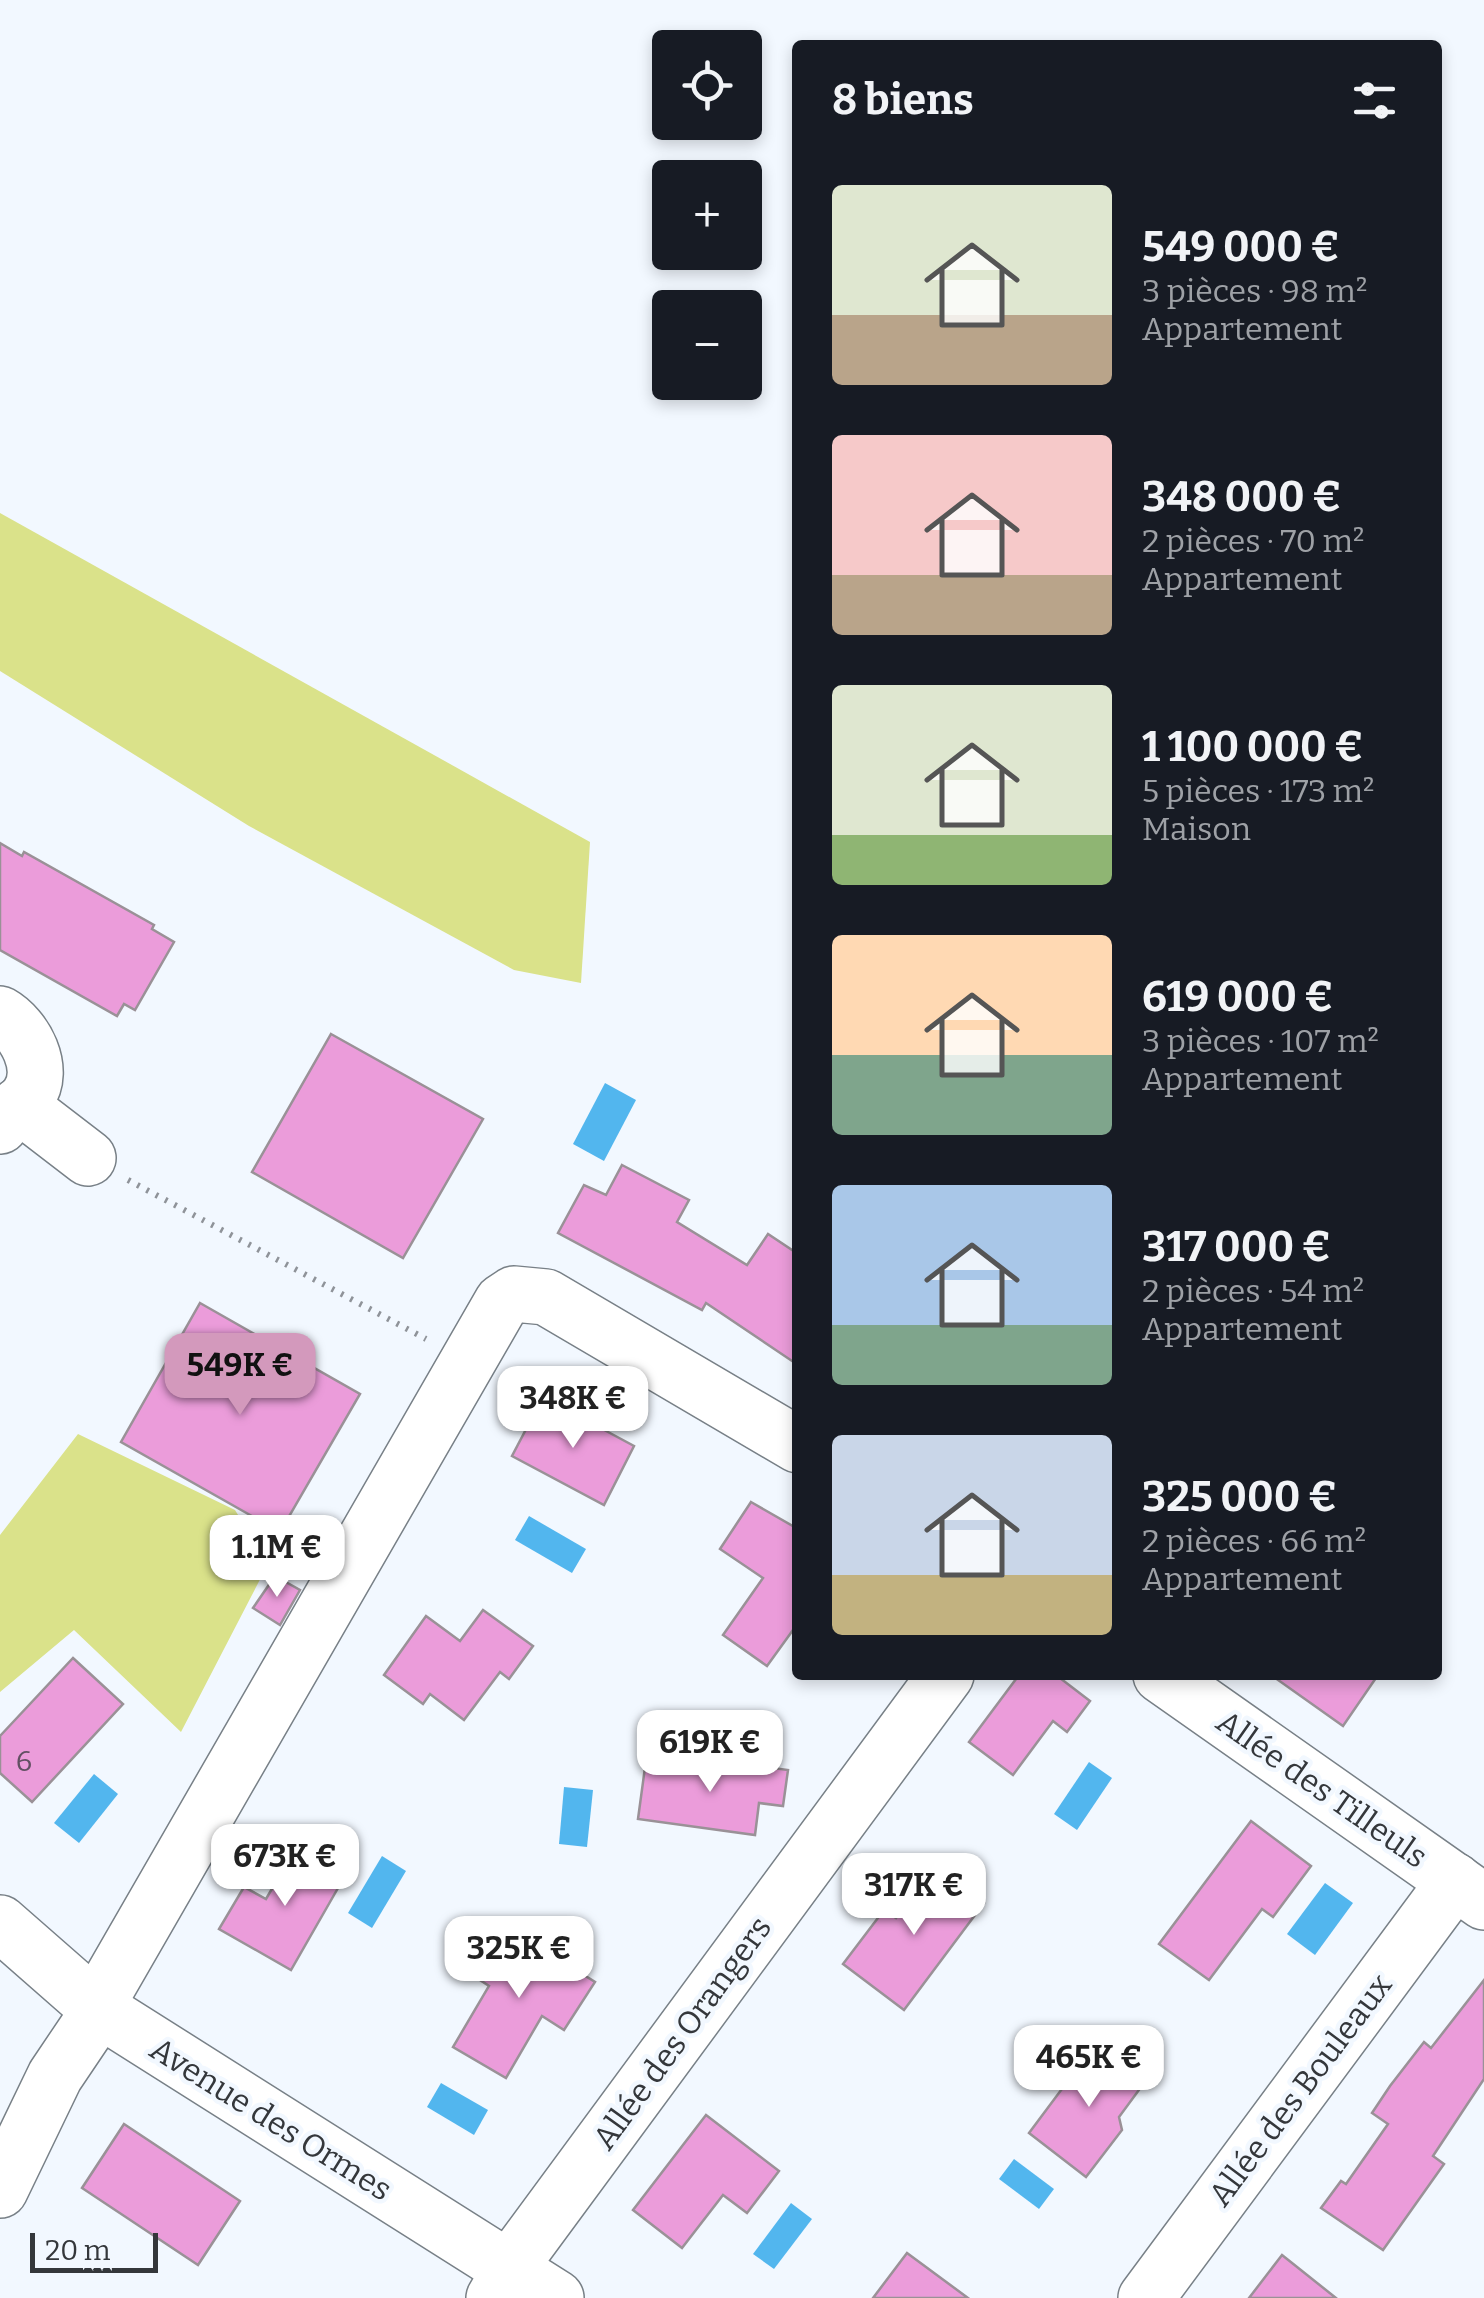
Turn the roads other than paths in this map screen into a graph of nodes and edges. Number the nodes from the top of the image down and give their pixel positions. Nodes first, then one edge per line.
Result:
1 (0, 1014) edge
2 (9, 1116) edge
3 (88, 1158) road end
4 (792, 1441) edge
5 (942, 1680) edge
6 (1168, 1680) edge
7 (1469, 1892) edge
8 (0, 1923) edge
9 (97, 2008) junction
10 (0, 2190) edge
11 (502, 2284) edge
12 (556, 2298) edge
13 (1146, 2298) edge

1 - 2 street
2 - 3 street
4 - 9 street
5 - 11 street, Allée des Orangers
6 - 7 street, Allée des Tilleuls
7 - 13 street, Allée des Bouleaux
8 - 9 street, Avenue des Ormes
9 - 10 street
9 - 11 street, Avenue des Ormes
11 - 12 street, Avenue des Ormes

